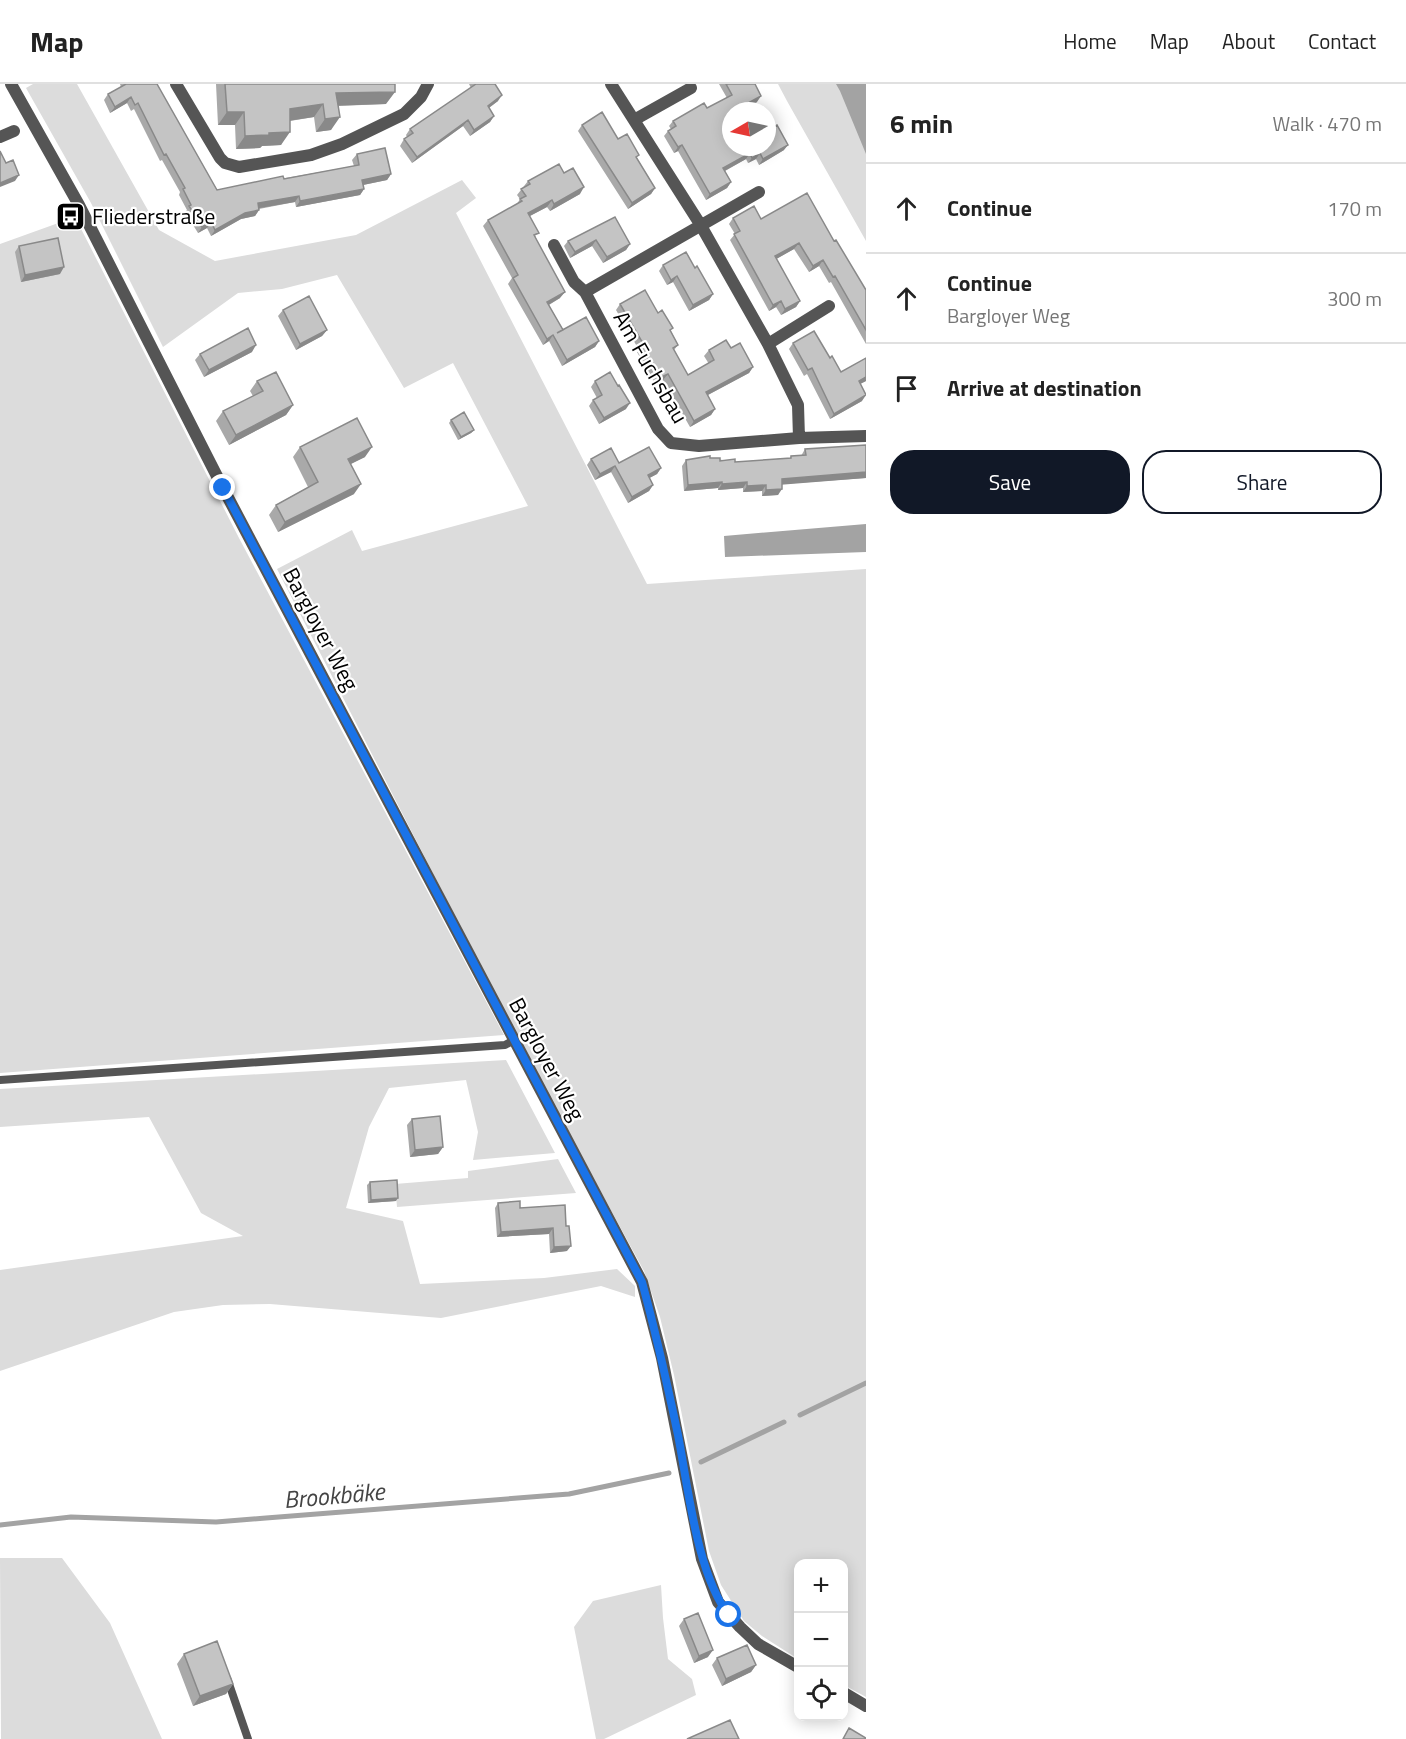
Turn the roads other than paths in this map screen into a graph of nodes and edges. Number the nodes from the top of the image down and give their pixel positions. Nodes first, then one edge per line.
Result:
1 (11, 84) edge
2 (177, 84) edge
3 (428, 84) edge
4 (611, 84) edge
5 (691, 88) dead end
6 (634, 120) junction
7 (14, 131) dead end
8 (0, 137) edge
9 (759, 192) dead end
10 (700, 224) junction
11 (554, 244) dead end
12 (585, 292) junction
13 (829, 306) dead end
14 (768, 344) junction
15 (866, 436) edge
16 (799, 438) junction
17 (514, 1040) junction
18 (0, 1080) edge
19 (794, 1665) edge
20 (222, 1666) edge
21 (848, 1696) edge
22 (866, 1706) edge
23 (248, 1739) edge

1 - 17 street, Bargloyer Weg
2 - 3 street
4 - 6 street
5 - 6 street
6 - 10 street
7 - 8 street
9 - 10 street
10 - 12 street
10 - 14 street
11 - 12 street, Am Fuchsbau
12 - 16 street, Am Fuchsbau
13 - 14 street
14 - 16 street
15 - 16 street, Am Fuchsbau
17 - 18 lane
17 - 19 street, Bargloyer Weg
20 - 23 lane
21 - 22 street

